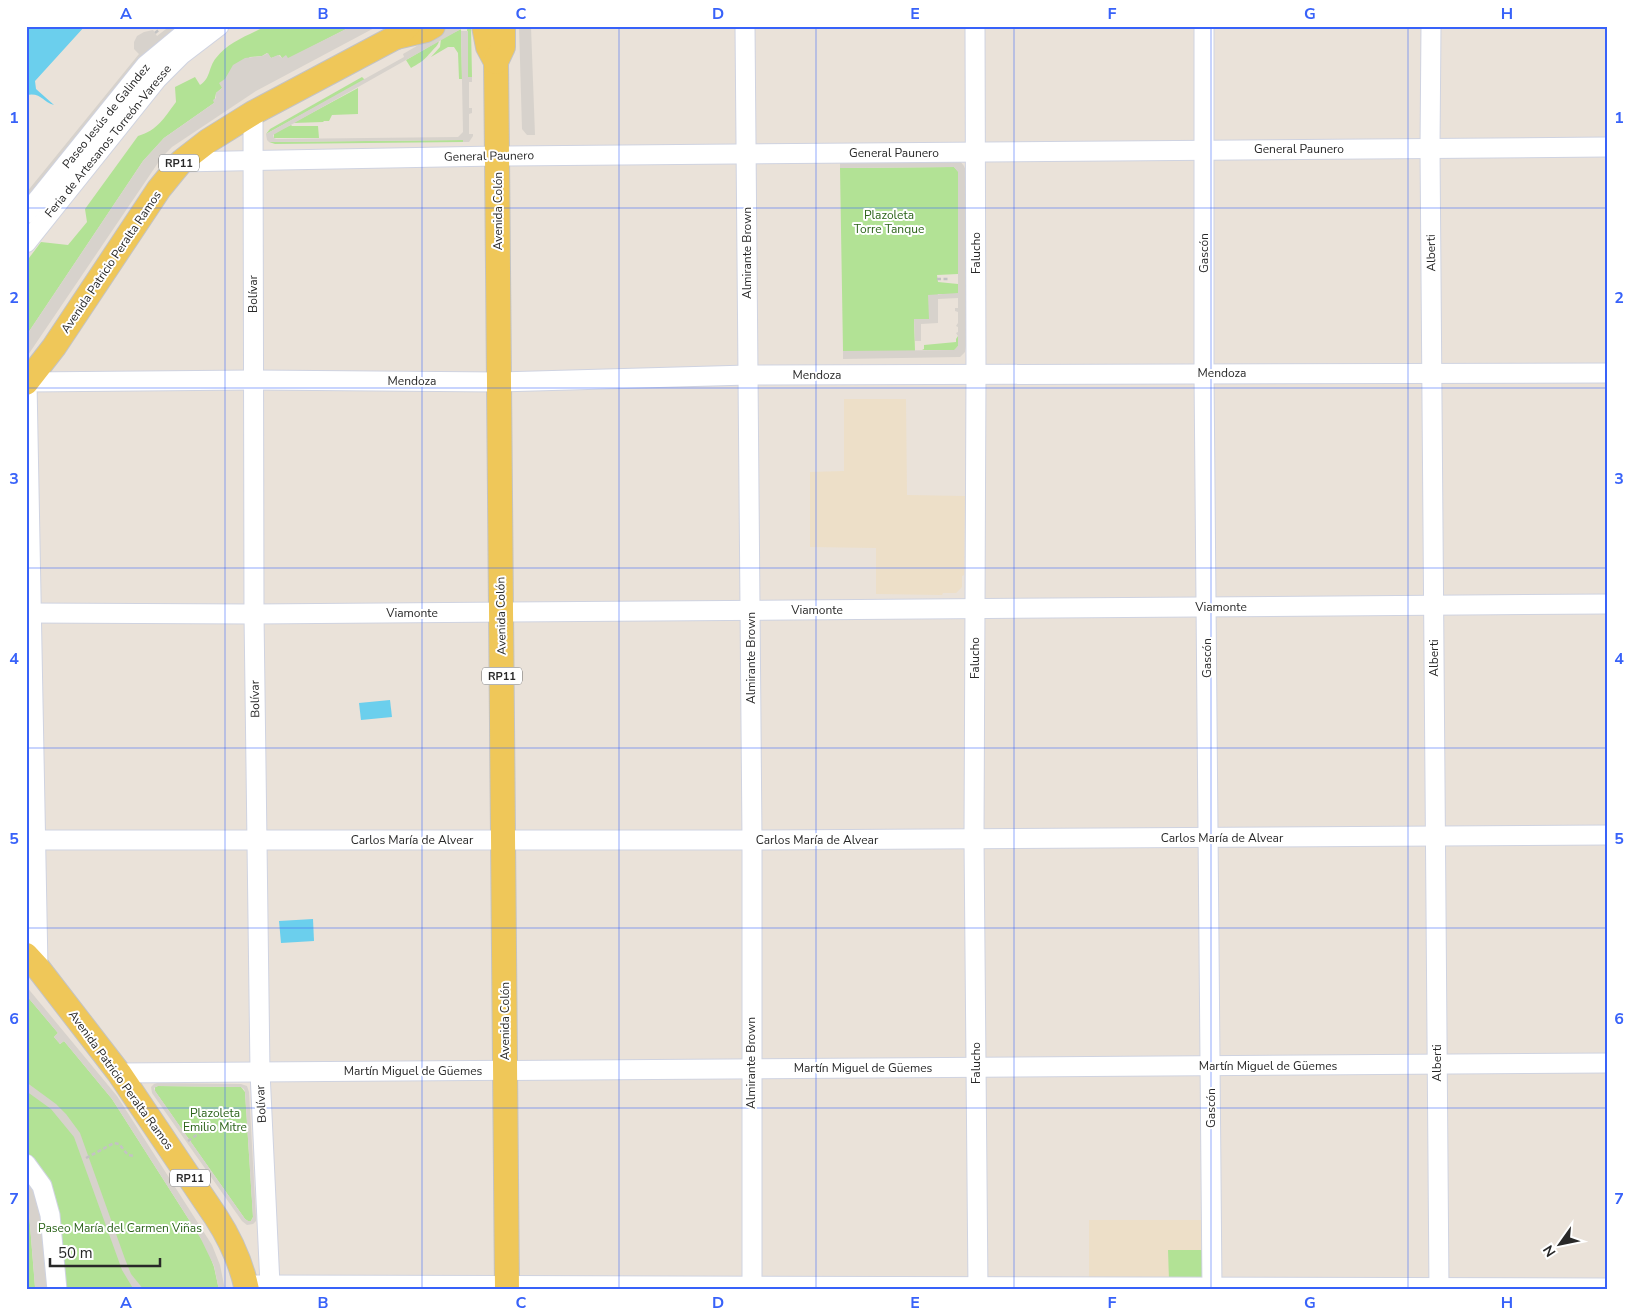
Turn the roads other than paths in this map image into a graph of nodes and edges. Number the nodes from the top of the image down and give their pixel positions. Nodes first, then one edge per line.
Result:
1 (193, 26) edge
2 (219, 26) edge
3 (433, 26) edge
4 (484, 26) edge
5 (503, 26) edge
6 (745, 26) edge
7 (975, 26) edge
8 (1204, 26) edge
9 (1431, 26) edge
10 (402, 32) edge
11 (496, 62) junction
12 (253, 113) junction
13 (1607, 147) edge
14 (1430, 148) junction
15 (1204, 150) junction
16 (976, 152) junction
17 (746, 154) junction
18 (498, 156) junction
19 (254, 159) junction
20 (180, 162) junction
21 (26, 214) edge
22 (26, 243) edge
23 (1204, 373) junction
24 (1607, 373) edge
25 (976, 374) junction
26 (1432, 374) junction
27 (748, 375) junction
28 (253, 380) junction
29 (27, 382) edge
30 (499, 382) junction
31 (1607, 604) edge
32 (1434, 606) junction
33 (1207, 607) junction
34 (975, 609) junction
35 (750, 610) junction
36 (501, 612) junction
37 (29, 613) edge
38 (254, 614) junction
39 (1607, 835) edge
40 (1435, 836) junction
41 (1209, 838) junction
42 (974, 839) junction
43 (31, 840) edge
44 (258, 840) junction
45 (504, 840) junction
46 (752, 840) junction
47 (32, 961) edge
48 (1607, 1063) edge
49 (1437, 1064) junction
50 (1210, 1066) junction
51 (976, 1068) junction
52 (751, 1069) junction
53 (506, 1071) junction
54 (260, 1072) junction
55 (119, 1073) junction
56 (26, 1164) edge
57 (270, 1284) junction
58 (246, 1287) edge
59 (507, 1288) edge
60 (752, 1288) edge
61 (978, 1288) edge
62 (1212, 1288) edge
63 (1607, 1288) edge
64 (1439, 1289) edge
65 (57, 1290) edge

1 - 21 street, Paseo Jesús de Galindez
2 - 22 street, Feria de Artesanos Torreón-Varesse
3 - 10 main road, RP11
4 - 11 main road, RP11
5 - 11 main road, RP11
6 - 17 street, Almirante Brown
7 - 16 street, Falucho
8 - 15 street, Gascón
9 - 14 street, Alberti
10 - 12 main road, Avenida Patricio Peralta Ramos / RP11
11 - 18 main road, Avenida Colón / RP11
12 - 19 street, Bolívar
12 - 20 main road, Avenida Patricio Peralta Ramos / RP11
13 - 14 street, General Paunero
14 - 15 street, General Paunero
14 - 26 street, Alberti
15 - 16 street, General Paunero
15 - 23 street, Gascón
16 - 17 street, General Paunero
16 - 25 street, Falucho
17 - 18 street, General Paunero
17 - 27 street, Almirante Brown
18 - 19 street, General Paunero
18 - 30 main road, Avenida Colón / RP11
19 - 20 street, General Paunero
19 - 28 street, Bolívar
20 - 29 main road, Avenida Patricio Peralta Ramos / RP11
23 - 25 street, Mendoza
23 - 26 street, Mendoza
23 - 33 street, Gascón
24 - 26 street, Mendoza
25 - 27 street, Mendoza
25 - 34 street, Falucho
26 - 32 street, Alberti
27 - 30 street, Mendoza
27 - 35 street, Almirante Brown
28 - 29 street, Mendoza
28 - 30 street, Mendoza
28 - 38 street, Bolívar
29 - 37 street
30 - 36 main road, Avenida Colón / RP11
31 - 32 street, Viamonte
32 - 33 street, Viamonte
32 - 40 street, Alberti
33 - 34 street, Viamonte
33 - 41 street, Gascón
34 - 35 street, Viamonte
34 - 42 street, Falucho
35 - 36 street, Viamonte
35 - 46 street, Almirante Brown
36 - 38 street, Viamonte
36 - 45 main road, Avenida Colón / RP11
37 - 38 street, Viamonte
37 - 43 street
38 - 44 street, Bolívar
39 - 40 street, Carlos María de Alvear
40 - 41 street, Carlos María de Alvear
40 - 49 street, Alberti
41 - 42 street, Carlos María de Alvear
41 - 50 street, Gascón
42 - 46 street, Carlos María de Alvear
42 - 51 street, Falucho
43 - 44 street, Carlos María de Alvear
43 - 47 street
44 - 45 street, Carlos María de Alvear
44 - 54 street, Bolívar
45 - 46 street, Carlos María de Alvear
45 - 53 main road, Avenida Colón / RP11
46 - 52 street, Almirante Brown
47 - 55 main road, Avenida Patricio Peralta Ramos / RP11
48 - 49 street, Martín Miguel de Güemes
49 - 50 street, Martín Miguel de Güemes
49 - 64 street, Alberti
50 - 51 street, Martín Miguel de Güemes
50 - 62 street, Gascón
51 - 52 street, Martín Miguel de Güemes
51 - 61 street, Falucho
52 - 53 street, Martín Miguel de Güemes
52 - 60 street, Almirante Brown
53 - 54 street, Martín Miguel de Güemes
53 - 59 main road, Avenida Colón / RP11
54 - 55 street, Martín Miguel de Güemes
54 - 57 street, Bolívar
55 - 58 main road, Avenida Patricio Peralta Ramos / RP11
56 - 65 street
57 - 58 street
57 - 59 street
59 - 60 street
60 - 61 street
61 - 62 street
62 - 64 street
63 - 64 street

